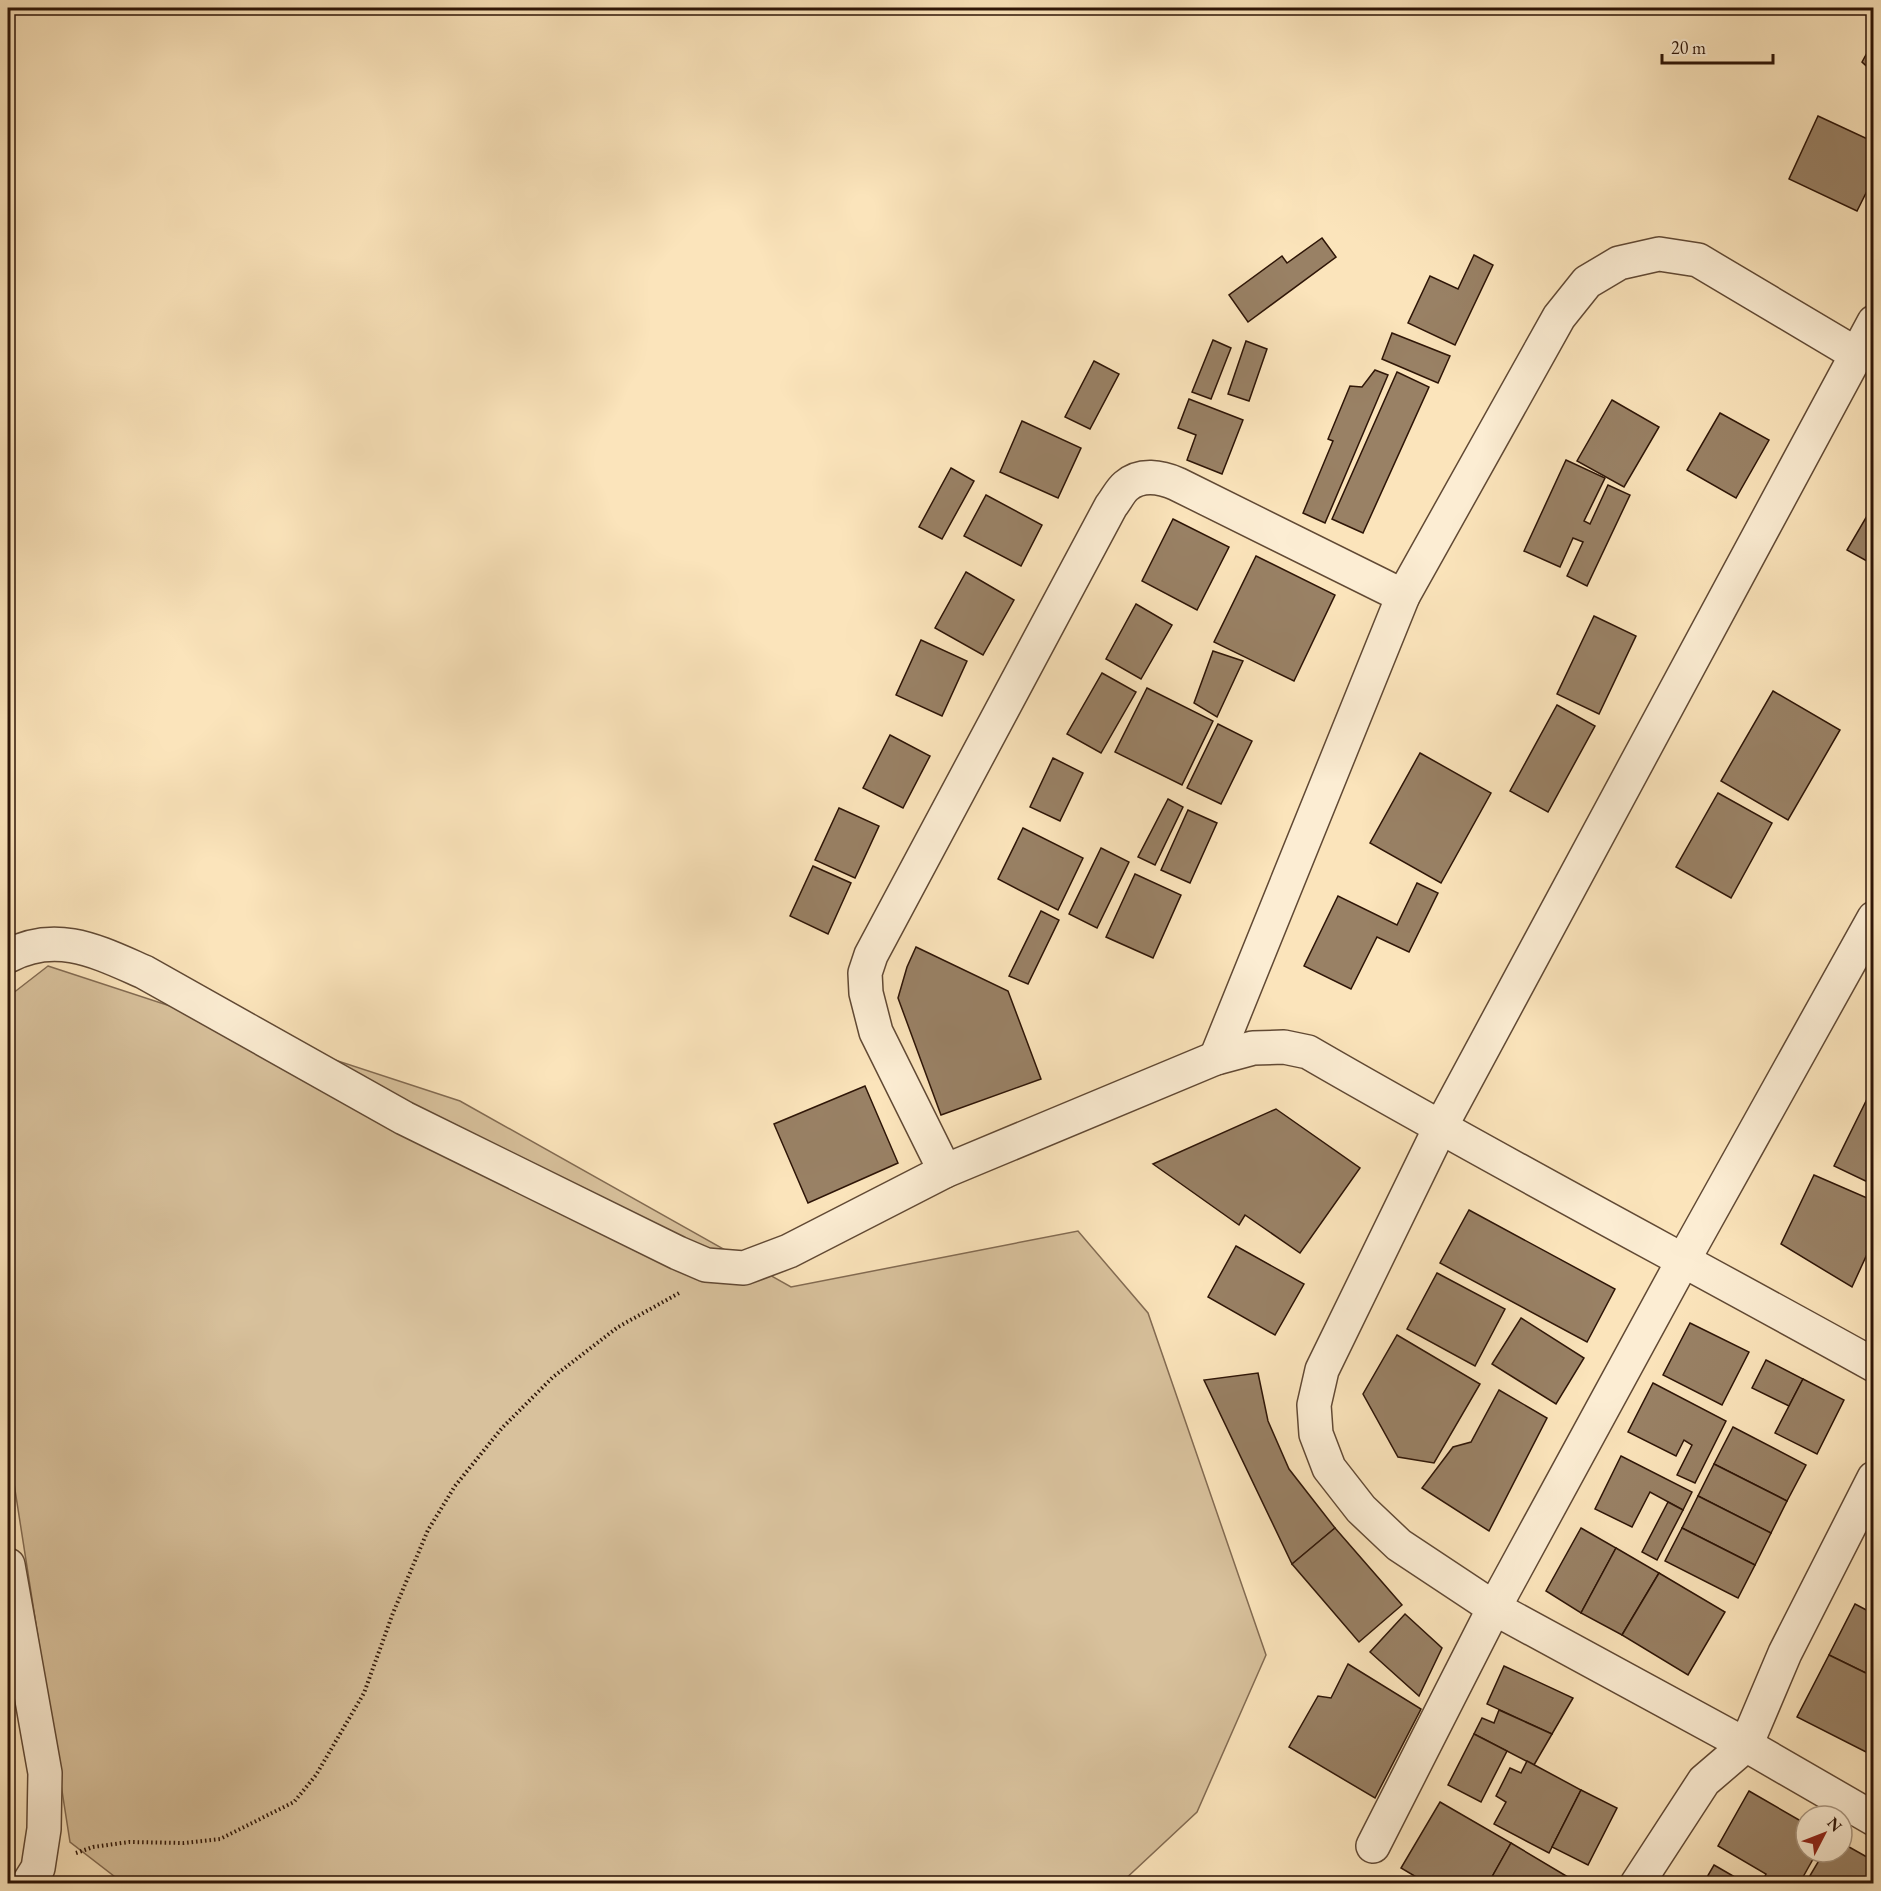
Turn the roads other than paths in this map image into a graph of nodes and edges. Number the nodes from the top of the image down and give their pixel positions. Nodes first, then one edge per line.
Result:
1 (1873, 324) edge
2 (1856, 354) junction
3 (1403, 596) junction
4 (1874, 918) edge
5 (8, 956) edge
6 (1215, 1058) junction
7 (1440, 1128) junction
8 (945, 1171) junction
9 (1684, 1259) junction
10 (1874, 1365) edge
11 (1874, 1478) edge
12 (8, 1566) edge
13 (1494, 1608) junction
14 (1746, 1745) junction
15 (1874, 1819) edge
16 (1373, 1846) dead end
17 (33, 1876) edge
18 (1637, 1884) edge

1 - 2 street
2 - 3 street
2 - 7 street
3 - 6 street
3 - 8 street
4 - 9 street
5 - 8 street
6 - 7 street
6 - 8 street
7 - 9 street
7 - 13 street
9 - 10 street
9 - 13 street
11 - 14 street
12 - 17 street
13 - 14 street
13 - 16 street
14 - 15 street
14 - 18 street

